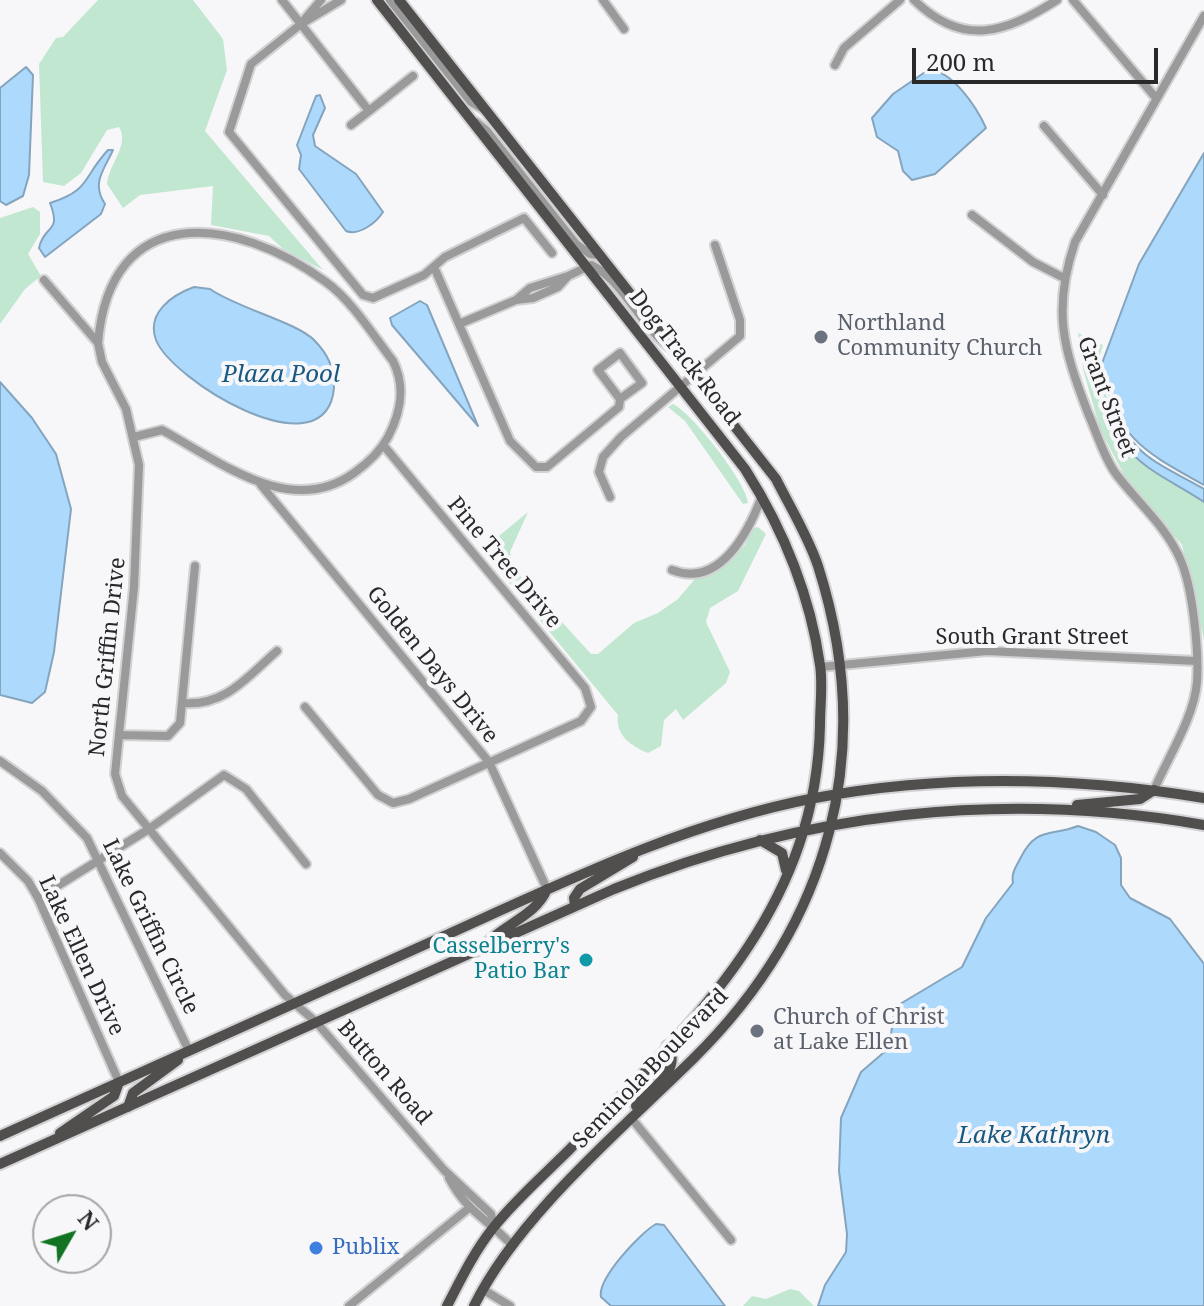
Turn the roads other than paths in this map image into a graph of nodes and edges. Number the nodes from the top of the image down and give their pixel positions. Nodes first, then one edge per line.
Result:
1 (282, 0) edge
2 (321, 0) edge
3 (341, 0) edge
4 (377, 0) edge
5 (390, 0) edge
6 (399, 0) edge
7 (603, 0) edge
8 (900, 0) edge
9 (914, 0) edge
10 (1057, 0) edge
11 (1073, 0) edge
12 (1204, 16) edge
13 (301, 24) junction
14 (624, 29) dead end
15 (835, 65) dead end
16 (413, 76) dead end
17 (1156, 98) junction
18 (485, 110) junction
19 (369, 111) junction
20 (469, 117) junction
21 (351, 125) dead end
22 (1044, 126) dead end
23 (1103, 195) junction
24 (972, 215) dead end
25 (715, 245) dead end
26 (552, 253) dead end
27 (598, 255) junction
28 (585, 265) junction
29 (434, 267) junction
30 (568, 276) junction
31 (1064, 278) junction
32 (44, 280) dead end
33 (538, 285) junction
34 (542, 295) junction
35 (516, 300) junction
36 (459, 324) junction
37 (98, 343) junction
38 (674, 351) junction
39 (693, 376) junction
40 (681, 386) junction
41 (620, 399) junction
42 (134, 437) junction
43 (384, 446) junction
44 (259, 483) junction
45 (762, 496) junction
46 (610, 497) dead end
47 (195, 566) dead end
48 (672, 570) dead end
49 (277, 651) dead end
50 (1196, 661) junction
51 (841, 664) junction
52 (821, 667) junction
53 (182, 703) junction
54 (305, 707) dead end
55 (120, 735) junction
56 (0, 761) edge
57 (489, 762) junction
58 (1154, 790) junction
59 (840, 794) junction
60 (1204, 798) edge
61 (812, 799) junction
62 (1055, 809) junction
63 (1204, 815) edge
64 (833, 824) junction
65 (1199, 824) edge
66 (804, 828) junction
67 (149, 829) junction
68 (758, 840) junction
69 (647, 847) junction
70 (0, 853) edge
71 (100, 861) junction
72 (306, 864) dead end
73 (785, 886) junction
74 (547, 889) junction
75 (38, 898) junction
76 (575, 906) junction
77 (482, 948) junction
78 (292, 1004) junction
79 (316, 1022) junction
80 (667, 1046) junction
81 (189, 1051) junction
82 (119, 1082) junction
83 (128, 1107) junction
84 (632, 1119) junction
85 (3, 1136) edge
86 (45, 1144) junction
87 (0, 1164) edge
88 (444, 1170) junction
89 (469, 1208) junction
90 (494, 1227) junction
91 (731, 1240) dead end
92 (511, 1244) junction
93 (482, 1289) junction
94 (349, 1306) edge
95 (447, 1306) edge
96 (474, 1306) edge
97 (510, 1306) edge

1 - 13 street
2 - 13 street
3 - 13 street
4 - 20 main road, Dog Track Road
5 - 18 street
6 - 18 main road, Dog Track Road
7 - 14 street
8 - 15 street
9 - 10 street
11 - 17 street
12 - 17 street, Grant Street
13 - 19 street
13 - 29 street
16 - 19 street
17 - 23 street, Grant Street
18 - 27 main road, Dog Track Road
19 - 21 street
20 - 27 street
20 - 28 main road, Dog Track Road
22 - 23 street
23 - 31 street, Grant Street
24 - 31 street
25 - 39 street
26 - 29 street
27 - 38 main road, Dog Track Road
28 - 30 street
28 - 38 street
28 - 40 main road, Dog Track Road
29 - 36 street
30 - 33 street
30 - 34 street
31 - 50 street, Grant Street
32 - 37 street, North Griffin Drive
33 - 34 street
33 - 35 street
34 - 35 street
35 - 36 street
36 - 41 street
37 - 42 street, North Griffin Drive
37 - 43 street
38 - 39 main road, Dog Track Road
39 - 40 street
39 - 51 main road, Dog Track Road
40 - 45 main road, Dog Track Road
40 - 46 street
41 - 41 street
42 - 44 street
42 - 55 street, North Griffin Drive
43 - 44 street
43 - 57 street, Pine Tree Drive
44 - 57 street, Golden Days Drive
45 - 48 street
45 - 52 main road, Dog Track Road
47 - 53 street
49 - 53 street
50 - 51 street, South Grant Street
50 - 58 street, Grant Street
51 - 52 street, South Grant Street
51 - 59 main road, Dog Track Road
52 - 61 main road, Dog Track Road
53 - 55 street
54 - 57 street
55 - 67 street, North Griffin Drive
56 - 71 street, Lake Griffin Circle
57 - 74 street, Golden Days Drive
58 - 59 main road
58 - 60 main road
58 - 62 main road
59 - 61 main road
59 - 64 main road, Seminola Boulevard
61 - 66 main road, Seminola Boulevard
61 - 69 main road
62 - 64 main road
62 - 65 main road
63 - 65 main road
64 - 66 main road
64 - 84 main road, Seminola Boulevard
66 - 68 main road
66 - 73 main road, Seminola Boulevard
67 - 71 street
67 - 72 street
67 - 78 street, North Griffin Drive
68 - 73 main road
68 - 76 main road
69 - 74 main road
69 - 76 main road
70 - 75 street, Lake Ellen Drive
71 - 75 street
71 - 81 street, Lake Griffin Circle
73 - 80 main road, Seminola Boulevard
74 - 77 main road
74 - 78 main road
75 - 82 street, Lake Ellen Drive
76 - 77 main road
77 - 79 main road
78 - 79 street, Button Road
78 - 81 main road
79 - 83 main road
79 - 88 street, Button Road
80 - 84 main road
80 - 90 main road, Seminola Boulevard
81 - 82 main road
81 - 83 main road
82 - 85 main road
82 - 86 main road
83 - 86 main road
84 - 91 street
84 - 92 main road, Seminola Boulevard
86 - 87 main road
88 - 89 street, Button Road
88 - 90 street, Button Road
89 - 90 street, Button Road
89 - 94 street
90 - 92 street, Button Road
90 - 95 main road, Seminola Boulevard
92 - 93 main road, Seminola Boulevard
93 - 96 main road, Seminola Boulevard
93 - 97 street

